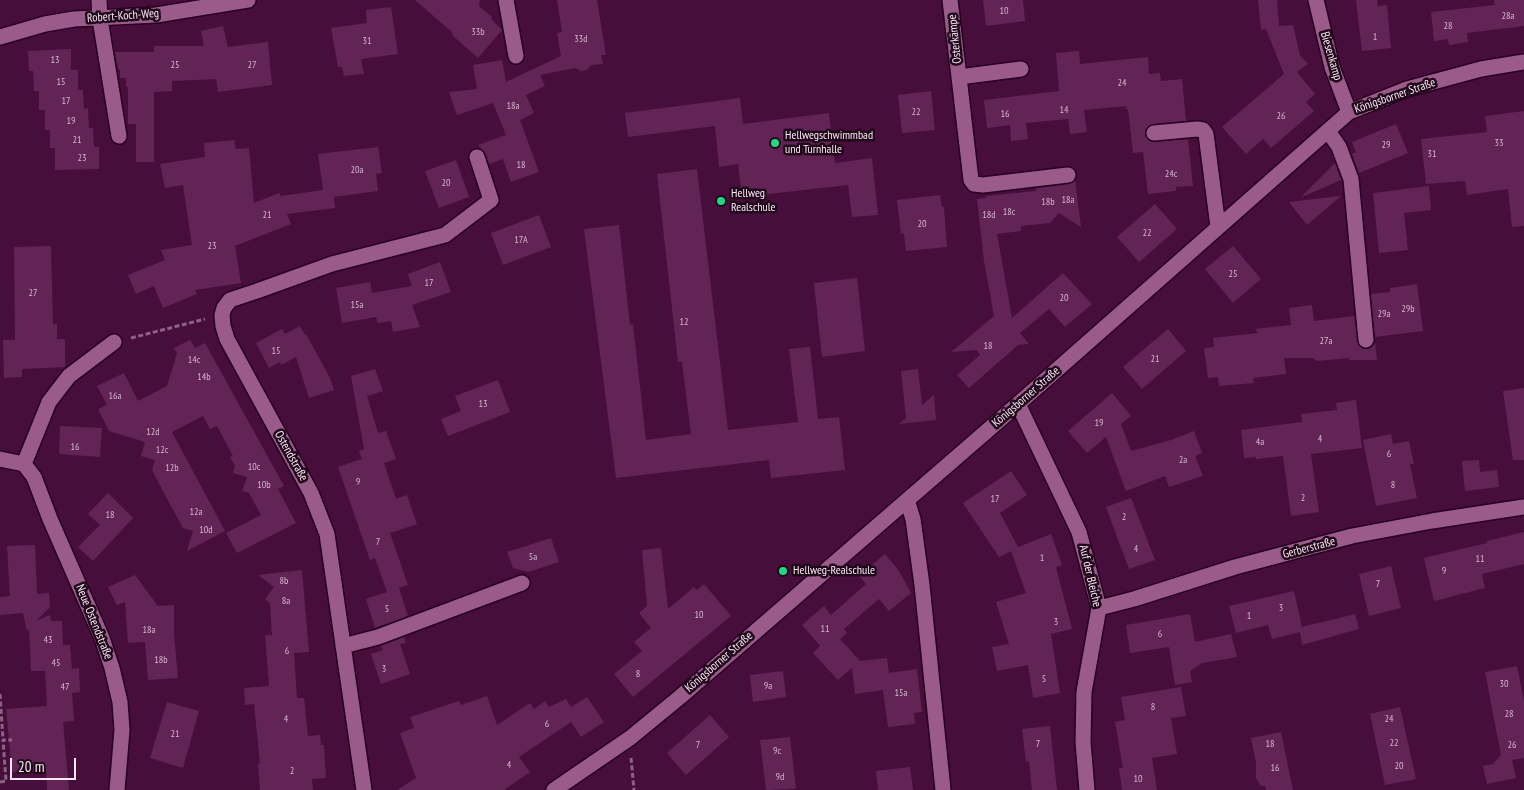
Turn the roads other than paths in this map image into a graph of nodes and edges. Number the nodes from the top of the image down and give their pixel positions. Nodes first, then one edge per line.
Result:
1 (99, 0) edge
2 (248, 0) edge
3 (506, 0) edge
4 (950, 0) edge
5 (1316, 0) edge
6 (100, 19) junction
7 (0, 37) edge
8 (516, 56) dead end
9 (1524, 62) edge
10 (1021, 70) dead end
11 (959, 77) junction
12 (1349, 112) junction
13 (1328, 131) junction
14 (1154, 133) dead end
15 (119, 136) dead end
16 (477, 157) dead end
17 (1068, 175) dead end
18 (1218, 227) junction
19 (1366, 340) dead end
20 (114, 342) road end
21 (1018, 404) junction
22 (0, 459) edge
23 (24, 464) junction
24 (907, 500) junction
25 (1524, 507) edge
26 (522, 583) dead end
27 (1099, 608) junction
28 (343, 646) junction
29 (117, 790) edge
30 (364, 790) edge
31 (554, 790) edge
32 (943, 790) edge
33 (1087, 790) edge

1 - 6 street
2 - 6 street, Robert-Koch-Weg
3 - 8 street
4 - 11 street, Osterkämpe
5 - 12 street, Biesenkamp
6 - 7 street, Robert-Koch-Weg
6 - 15 street
9 - 12 street, Königsborner Straße
10 - 11 street, Osterkämpe
11 - 17 street, Osterkämpe
12 - 13 street, Königsborner Straße
13 - 18 street, Königsborner Straße
13 - 19 street
14 - 18 street
16 - 28 street, Ostendstraße
18 - 21 street, Königsborner Straße
20 - 23 street
21 - 24 street, Königsborner Straße
21 - 27 street, Auf der Bleiche
22 - 23 street
23 - 29 street, Neue Ostendstraße
24 - 31 street, Königsborner Straße
24 - 32 street
25 - 27 street, Gerberstraße
26 - 28 street
27 - 33 street, Auf der Bleiche
28 - 30 street, Ostendstraße

